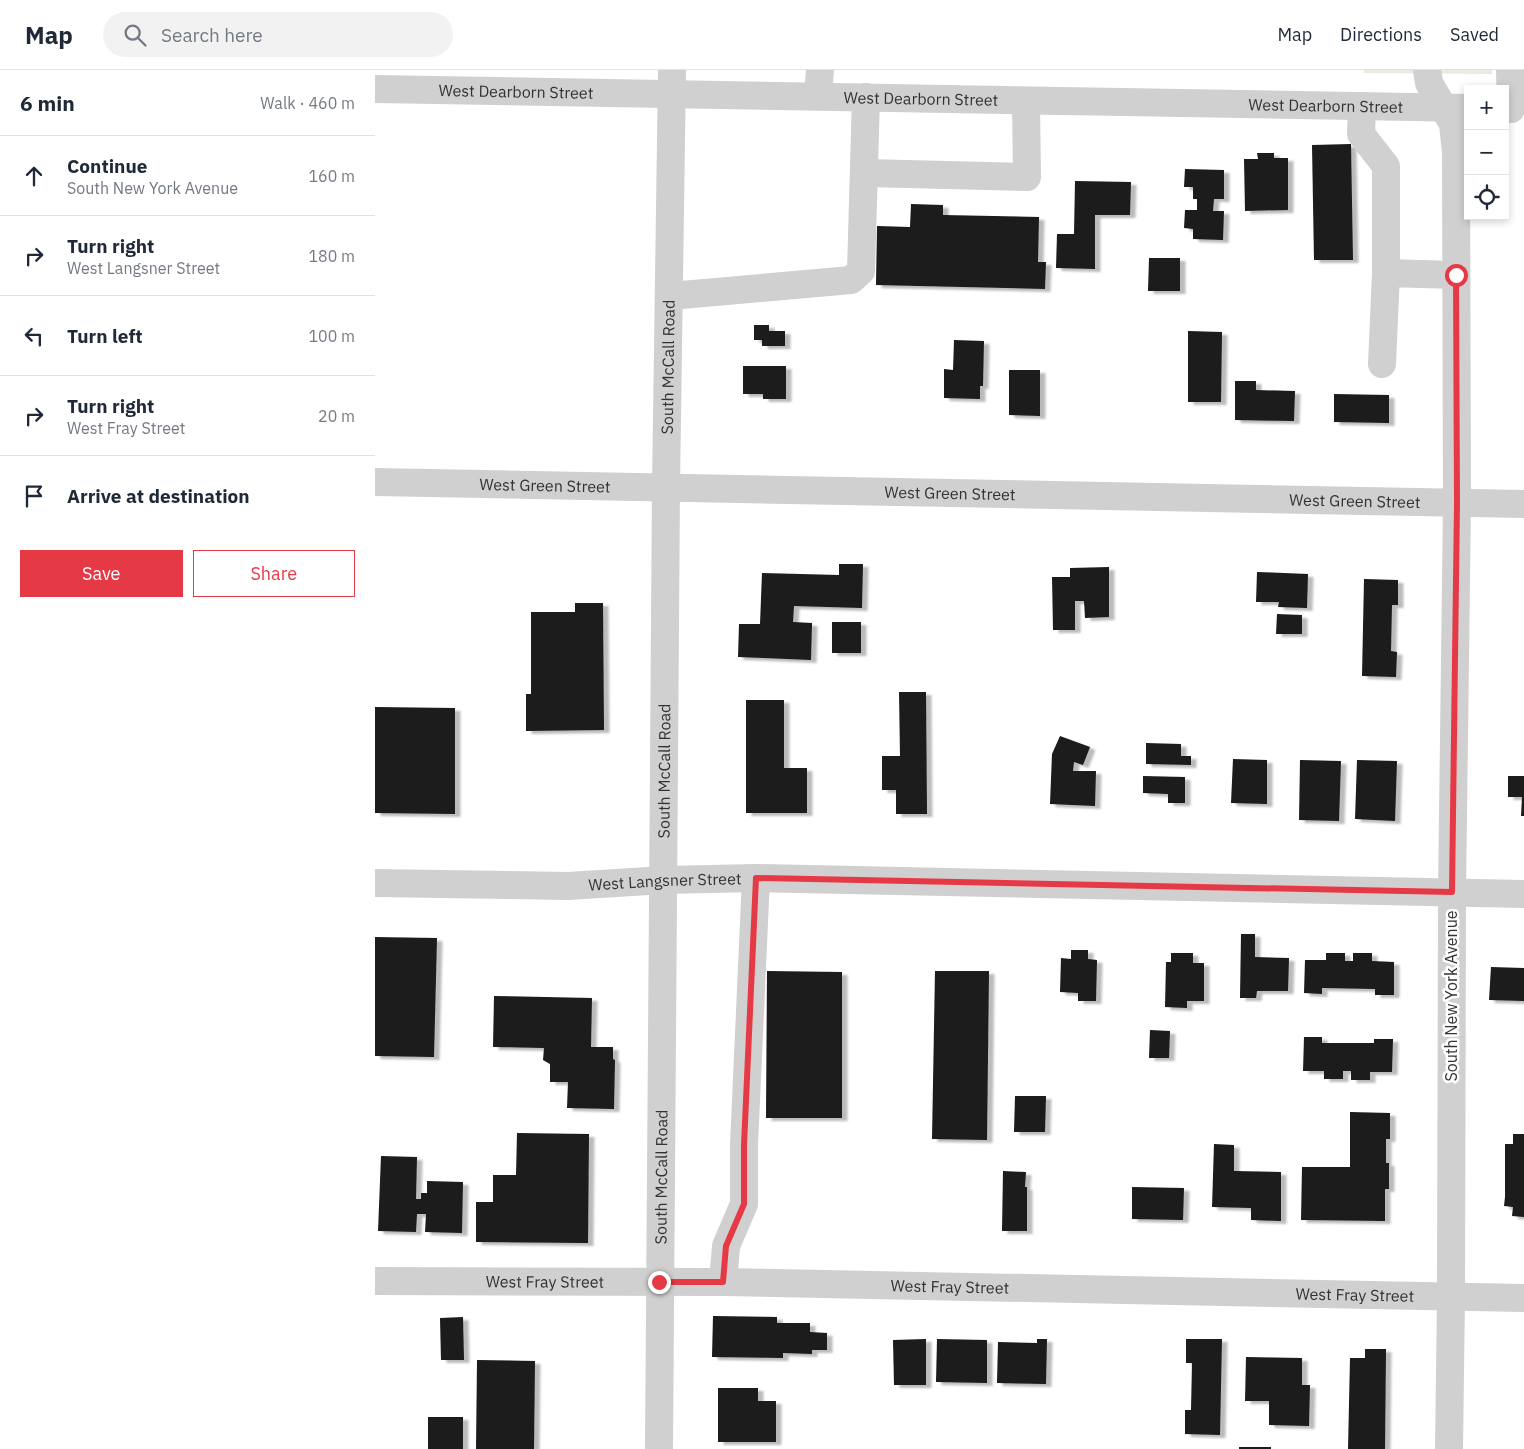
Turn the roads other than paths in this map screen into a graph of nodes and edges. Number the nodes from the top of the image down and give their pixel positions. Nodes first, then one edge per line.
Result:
1 (1427, 70) edge
2 (1510, 70) edge
3 (672, 82) edge
4 (819, 83) edge
5 (375, 89) edge
6 (866, 97) junction
7 (1027, 101) junction
8 (1361, 106) junction
9 (1455, 108) edge
10 (1513, 109) edge
11 (865, 173) junction
12 (1385, 273) junction
13 (1456, 275) junction
14 (670, 296) junction
15 (1383, 364) dead end
16 (375, 482) edge
17 (666, 487) junction
18 (1457, 503) junction
19 (1524, 504) edge
20 (756, 878) junction
21 (663, 880) junction
22 (375, 883) edge
23 (1452, 892) junction
24 (1524, 894) edge
25 (375, 1281) edge
26 (659, 1282) junction
27 (723, 1282) junction
28 (1451, 1296) junction
29 (1524, 1298) edge
30 (659, 1449) edge
31 (1449, 1449) edge

1 - 9 street, South New York Avenue
2 - 10 street
3 - 4 street, West Dearborn Street
3 - 5 street, West Dearborn Street
3 - 14 street, South McCall Road
4 - 6 street, West Dearborn Street
6 - 7 street, West Dearborn Street
6 - 11 street
7 - 8 street, West Dearborn Street
7 - 11 street
8 - 9 street, West Dearborn Street
8 - 12 street
9 - 13 street, South New York Avenue
11 - 14 street
12 - 13 street
12 - 15 street
13 - 18 street, South New York Avenue
14 - 17 street, South McCall Road
16 - 17 street, West Green Street
17 - 18 street, West Green Street
17 - 21 street, South McCall Road
18 - 19 street, West Green Street
18 - 23 street, South New York Avenue
20 - 21 street, West Langsner Street
20 - 23 street, West Langsner Street
20 - 27 street
21 - 22 street, West Langsner Street
21 - 26 street, South McCall Road
23 - 24 street, West Langsner Street
23 - 28 street, South New York Avenue
25 - 26 street, West Fray Street
26 - 27 street, West Fray Street
26 - 30 street, South McCall Road
27 - 28 street, West Fray Street
28 - 29 street, West Fray Street
28 - 31 street, South New York Avenue

